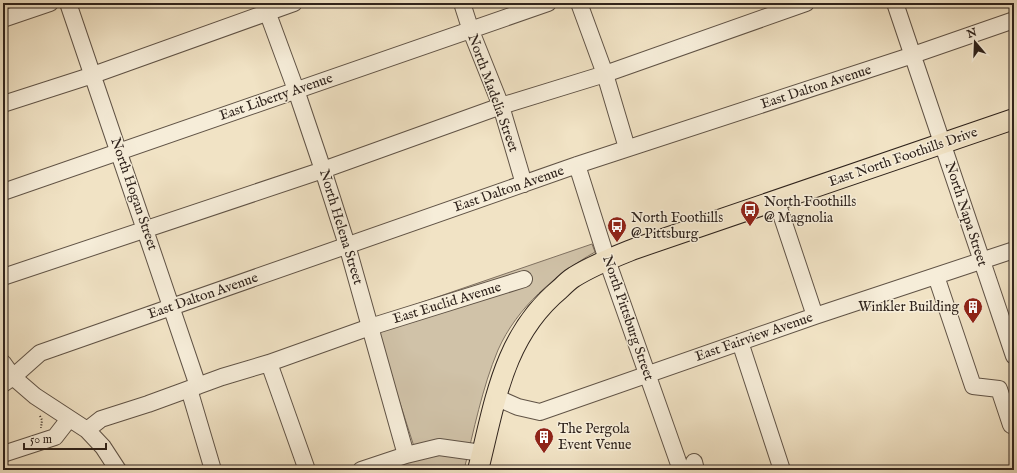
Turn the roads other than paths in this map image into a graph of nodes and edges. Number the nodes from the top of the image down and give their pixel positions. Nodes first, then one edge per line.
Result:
1 (50, 3) edge
2 (68, 3) edge
3 (294, 3) edge
4 (462, 3) edge
5 (548, 3) edge
6 (579, 3) edge
7 (806, 3) edge
8 (895, 3) edge
9 (266, 8) edge
10 (3, 19) edge
11 (1014, 20) edge
12 (471, 31) junction
13 (914, 55) junction
14 (605, 74) junction
15 (93, 75) junction
16 (296, 90) junction
17 (3, 104) edge
18 (501, 106) junction
19 (1014, 119) edge
20 (943, 144) junction
21 (627, 148) junction
22 (119, 152) junction
23 (577, 165) junction
24 (323, 170) junction
25 (524, 184) junction
26 (3, 192) edge
27 (776, 200) junction
28 (145, 229) junction
29 (347, 246) junction
30 (1014, 250) edge
31 (607, 260) junction
32 (982, 261) junction
33 (936, 276) junction
34 (3, 277) edge
35 (524, 279) dead end
36 (172, 307) junction
37 (814, 316) junction
38 (370, 327) junction
39 (740, 342) junction
40 (1013, 349) edge
41 (3, 363) edge
42 (269, 363) junction
43 (647, 374) junction
44 (8, 381) edge
45 (194, 388) junction
46 (495, 397) junction
47 (69, 419) junction
48 (1012, 424) edge
49 (87, 430) junction
50 (3, 454) edge
51 (406, 455) junction
52 (480, 461) edge
53 (690, 467) edge
54 (780, 469) edge
55 (118, 470) edge
56 (213, 470) edge
57 (307, 470) edge
58 (361, 470) edge

1 - 10 street
2 - 15 street, North Hogan Street
3 - 9 street
4 - 12 street, North Madelia Street
5 - 12 street, East Liberty Avenue
6 - 14 street
7 - 14 street
8 - 13 street, North Napa Street
9 - 15 street
9 - 16 street, North Helena Street
11 - 13 street, East Dalton Avenue
12 - 16 street, East Liberty Avenue
12 - 18 street, North Madelia Street
13 - 20 street, North Napa Street
13 - 21 street, East Dalton Avenue
14 - 18 street
14 - 21 street
15 - 17 street
15 - 22 street, North Hogan Street
16 - 22 street, East Liberty Avenue
16 - 24 street, North Helena Street
18 - 24 street
18 - 25 street, North Madelia Street
19 - 20 main road, East North Foothills Drive
20 - 27 main road, East North Foothills Drive
20 - 32 street, North Napa Street
21 - 23 street, East Dalton Avenue
22 - 26 street, East Liberty Avenue
22 - 28 street, North Hogan Street
23 - 25 street, East Dalton Avenue
23 - 31 street, North Pittsburg Street
24 - 28 street
24 - 29 street, North Helena Street
25 - 29 street, East Dalton Avenue
27 - 31 main road, East North Foothills Drive
27 - 37 street
28 - 34 street
28 - 36 street, North Hogan Street
29 - 36 street, East Dalton Avenue
29 - 38 street, North Helena Street
30 - 32 street, East Fairview Avenue
31 - 43 street, North Pittsburg Street
31 - 46 main road, East North Foothills Drive
32 - 33 street, East Fairview Avenue
32 - 40 street, North Napa Street
33 - 37 street, East Fairview Avenue
33 - 48 street
35 - 38 street, East Euclid Avenue
36 - 44 street, East Dalton Avenue
36 - 45 street, North Hogan Street
37 - 39 street, East Fairview Avenue
38 - 42 street, East Euclid Avenue
38 - 51 street, North Helena Street
39 - 43 street, East Fairview Avenue
39 - 54 street
41 - 44 street
42 - 45 street, East Euclid Avenue
42 - 57 street
43 - 46 street, East Fairview Avenue
43 - 53 street, North Pittsburg Street
44 - 47 street
45 - 49 street, East Euclid Avenue
45 - 56 street, North Hogan Street
46 - 52 main road, East North Foothills Drive
47 - 49 street
47 - 50 street
49 - 55 street
51 - 52 street
51 - 58 street

